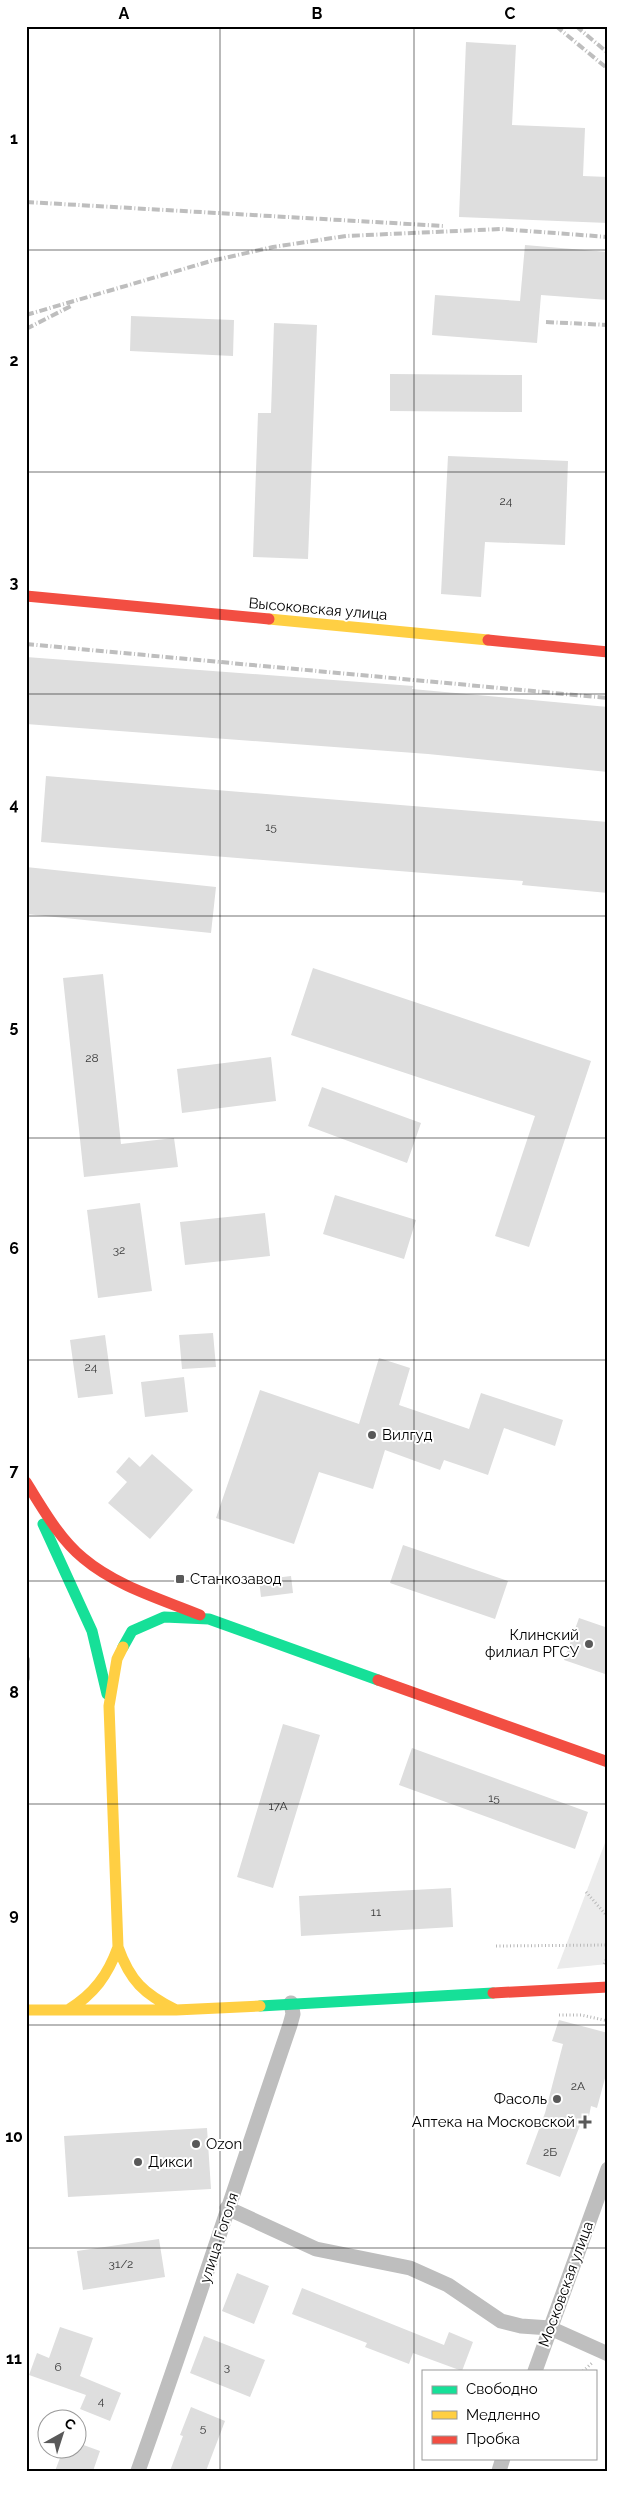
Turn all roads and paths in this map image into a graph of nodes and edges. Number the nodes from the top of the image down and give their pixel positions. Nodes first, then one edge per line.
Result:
1 (26, 596) edge
2 (608, 652) edge
3 (26, 1482) edge
4 (26, 1488) edge
5 (209, 1619) junction
6 (26, 1660) edge
7 (26, 1678) edge
8 (109, 1706) junction
9 (608, 1762) edge
10 (586, 1892) dead end
11 (608, 1918) edge
12 (608, 1945) edge
13 (496, 1946) dead end
14 (118, 1947) junction
15 (608, 1956) edge
16 (604, 1964) dead end
17 (608, 1987) edge
18 (291, 2003) junction
19 (26, 2010) edge
20 (68, 2010) junction
21 (176, 2010) junction
22 (608, 2169) edge
23 (227, 2208) junction
24 (550, 2328) junction
25 (608, 2354) edge
26 (535, 2370) edge
27 (138, 2471) edge

1 - 2 main road, Высоковская улица
3 - 5 main road
4 - 8 main road
5 - 8 main road
5 - 9 main road
6 - 7 lane
8 - 14 main road
10 - 11 path
12 - 13 path
14 - 20 main road
14 - 21 main road
15 - 16 path
17 - 18 main road
18 - 21 main road
18 - 23 street, улица Гоголя
19 - 20 main road
20 - 21 main road
22 - 24 street, Московская улица
23 - 24 street
23 - 27 street, улица Гоголя
24 - 25 street
24 - 26 street, Московская улица

